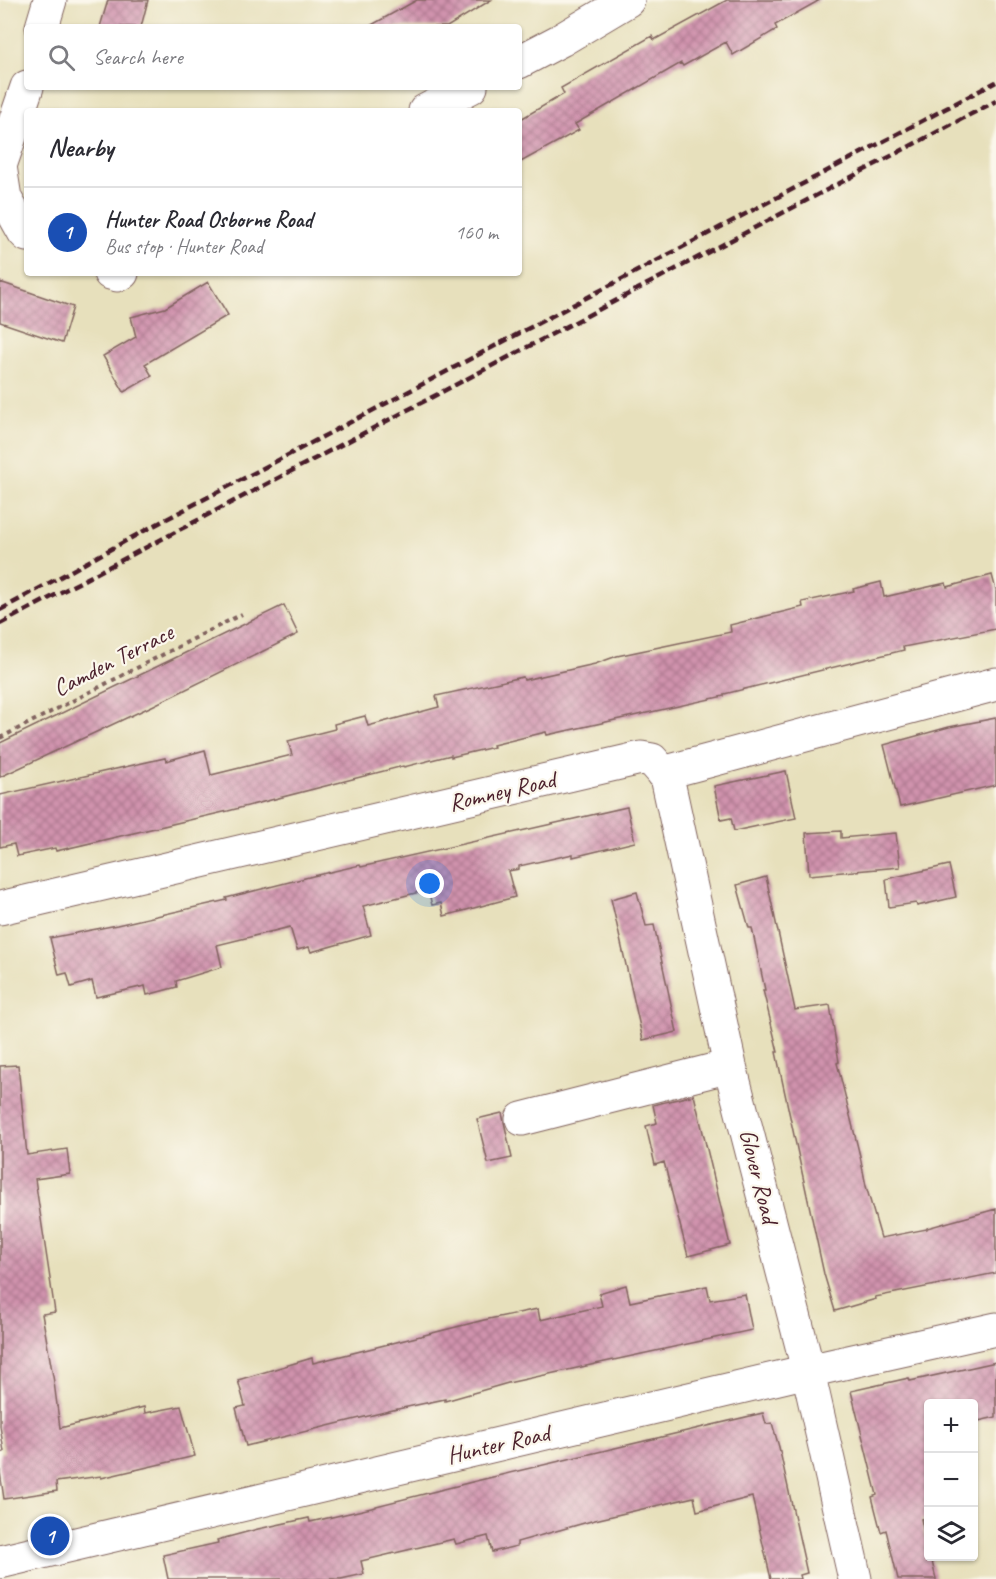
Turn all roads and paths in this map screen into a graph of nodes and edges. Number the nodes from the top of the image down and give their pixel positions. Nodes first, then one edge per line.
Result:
1 (50, 0) edge
2 (628, 0) edge
3 (43, 24) edge
4 (522, 60) edge
5 (465, 90) edge
6 (17, 91) edge
7 (431, 108) edge
8 (3, 201) edge
9 (24, 232) edge
10 (242, 614) dead end
11 (996, 684) edge
12 (0, 738) edge
13 (663, 773) junction
14 (0, 908) edge
15 (730, 1066) junction
16 (522, 1119) dead end
17 (996, 1329) edge
18 (808, 1371) junction
19 (0, 1562) edge
20 (855, 1579) edge

1 - 3 street
2 - 4 street
5 - 7 street
6 - 8 street
8 - 9 street
10 - 12 path, Camden Terrace
11 - 13 street
13 - 14 street, Romney Road
13 - 15 street, Glover Road
15 - 16 street
15 - 18 street, Glover Road
17 - 18 street, Hunter Road
18 - 19 street, Hunter Road
18 - 20 street, Glover Road

